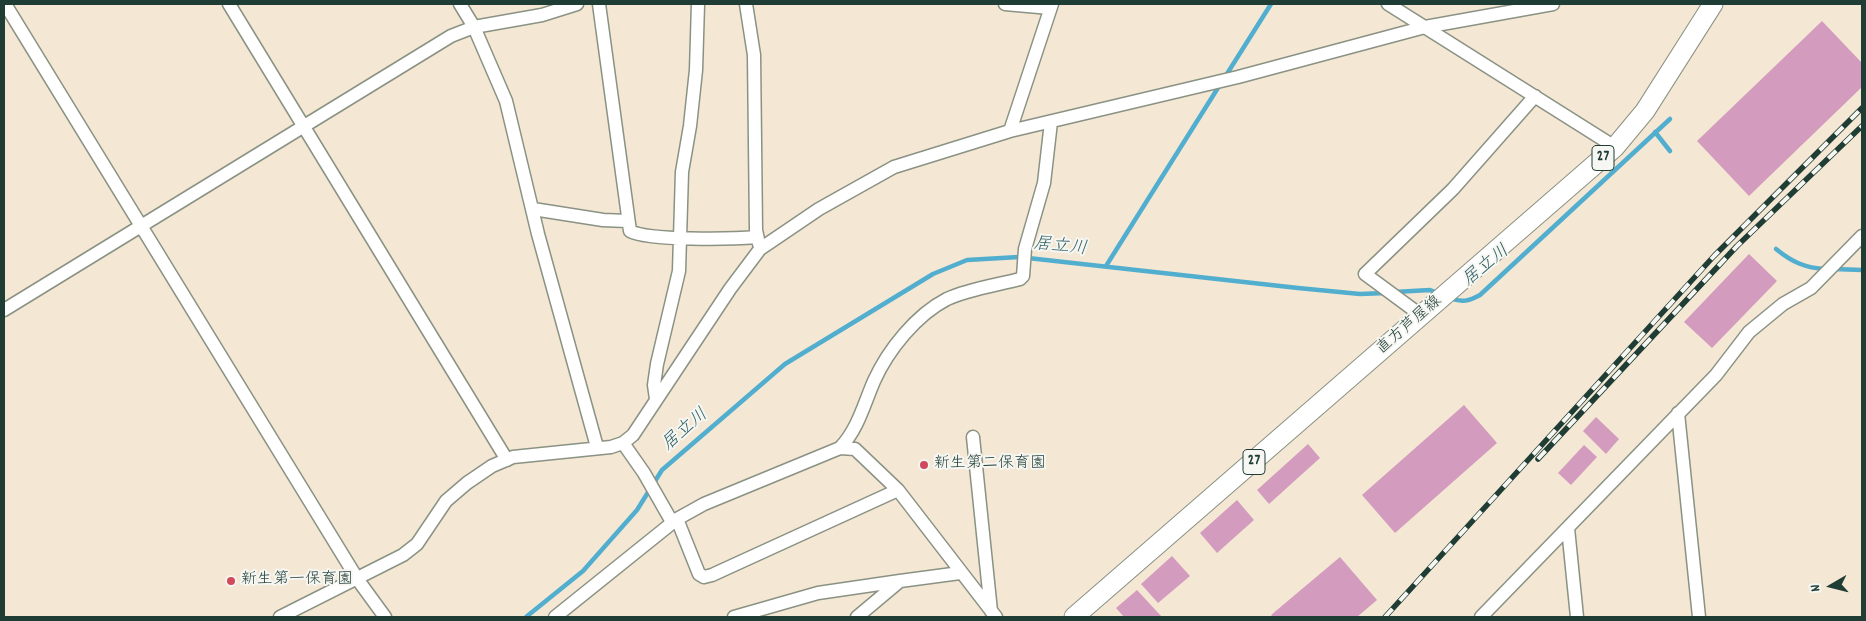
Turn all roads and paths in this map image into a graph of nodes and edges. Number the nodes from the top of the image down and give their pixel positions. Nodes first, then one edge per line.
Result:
1 (6, 4) edge
2 (228, 4) edge
3 (460, 4) edge
4 (577, 4) edge
5 (599, 4) edge
6 (698, 4) edge
7 (746, 4) edge
8 (1005, 4) edge
9 (1388, 4) edge
10 (1553, 4) edge
11 (1712, 4) edge
12 (1051, 6) edge
13 (474, 27) junction
14 (1425, 27) junction
15 (1535, 96) junction
16 (1050, 122) junction
17 (304, 126) junction
18 (1010, 131) junction
19 (1615, 147) junction
20 (533, 208) junction
21 (627, 221) junction
22 (142, 224) junction
23 (1862, 236) edge
24 (681, 237) junction
25 (759, 243) junction
26 (4, 310) edge
27 (1423, 310) junction
28 (656, 399) junction
29 (1678, 413) junction
30 (973, 437) dead end
31 (623, 442) junction
32 (597, 447) junction
33 (840, 448) junction
34 (507, 460) junction
35 (898, 490) junction
36 (675, 521) junction
37 (1568, 528) junction
38 (960, 573) junction
39 (358, 580) junction
40 (900, 581) junction
41 (994, 614) edge
42 (280, 617) edge
43 (385, 617) edge
44 (555, 617) edge
45 (734, 617) edge
46 (857, 617) edge
47 (1074, 617) edge
48 (1481, 617) edge
49 (1578, 617) edge
50 (1699, 617) edge

1 - 22 street
2 - 17 street
3 - 13 street
4 - 13 street
5 - 21 street
6 - 24 street
7 - 25 street
8 - 12 street
9 - 14 street
10 - 14 street
11 - 19 main road, 直方芦屋線 / 27
12 - 18 street
13 - 17 street
13 - 20 street
14 - 15 street
14 - 16 street
15 - 19 street
15 - 27 street
16 - 18 street
16 - 33 street
17 - 22 street
17 - 34 street
18 - 25 street
19 - 27 main road, 直方芦屋線 / 27
20 - 21 street
20 - 32 street
21 - 24 street
22 - 26 street
22 - 39 street
23 - 29 street
24 - 25 street
24 - 28 street
25 - 28 street
27 - 47 main road, 直方芦屋線 / 27
28 - 31 street
29 - 37 street
29 - 50 street
30 - 41 street
31 - 32 street
31 - 36 street
32 - 34 street
33 - 35 street
33 - 36 street
34 - 39 street
35 - 36 street
35 - 38 street
36 - 44 street
37 - 48 street
37 - 49 street
38 - 40 street
38 - 41 street
39 - 42 street
39 - 43 street
40 - 45 street
40 - 46 street

